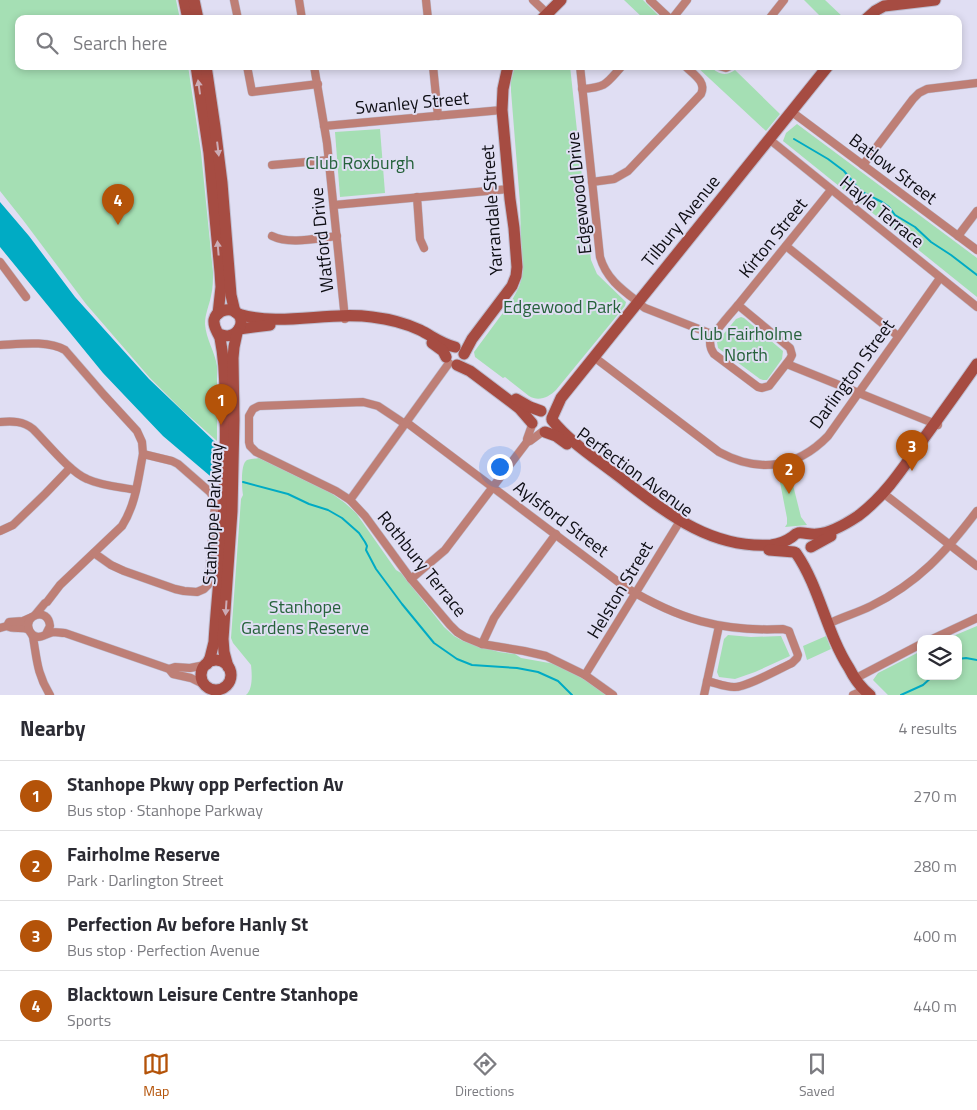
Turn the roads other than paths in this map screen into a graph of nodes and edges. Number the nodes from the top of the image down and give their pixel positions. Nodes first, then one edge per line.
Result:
1 (184, 0) edge
2 (194, 0) edge
3 (234, 0) edge
4 (295, 0) edge
5 (300, 0) edge
6 (426, 0) edge
7 (533, 0) edge
8 (561, 0) edge
9 (650, 0) edge
10 (687, 0) edge
11 (784, 0) edge
12 (936, 0) edge
13 (888, 3) edge
14 (187, 15) edge
15 (197, 15) edge
16 (237, 15) edge
17 (301, 15) edge
18 (302, 15) edge
19 (428, 15) edge
20 (546, 15) edge
21 (550, 15) edge
22 (667, 15) edge
23 (674, 15) edge
24 (772, 15) edge
25 (870, 15) edge
26 (197, 70) edge
27 (207, 70) edge
28 (248, 70) edge
29 (315, 70) edge
30 (433, 70) edge
31 (507, 70) edge
32 (580, 70) edge
33 (618, 70) edge
34 (689, 70) edge
35 (825, 70) edge
36 (977, 83) edge
37 (318, 84) junction
38 (582, 89) junction
39 (502, 110) junction
40 (792, 112) junction
41 (438, 116) junction
42 (324, 126) junction
43 (769, 139) junction
44 (329, 160) junction
45 (272, 165) dead end
46 (863, 165) junction
47 (592, 182) junction
48 (509, 188) junction
49 (832, 190) junction
50 (416, 198) junction
51 (334, 205) junction
52 (977, 211) edge
53 (272, 236) dead end
54 (337, 236) junction
55 (958, 236) junction
56 (786, 246) junction
57 (424, 248) dead end
58 (977, 250) edge
59 (0, 262) edge
60 (940, 278) junction
61 (26, 297) dead end
62 (638, 303) junction
63 (738, 305) junction
64 (977, 307) edge
65 (237, 313) junction
66 (218, 314) junction
67 (345, 319) junction
68 (238, 331) junction
69 (219, 334) junction
70 (714, 335) junction
71 (898, 336) junction
72 (0, 344) edge
73 (456, 356) junction
74 (594, 357) junction
75 (787, 364) junction
76 (977, 364) edge
77 (977, 373) edge
78 (858, 393) junction
79 (547, 415) junction
80 (0, 422) edge
81 (405, 423) junction
82 (532, 424) junction
83 (937, 424) junction
84 (543, 432) junction
85 (527, 442) junction
86 (143, 454) junction
87 (70, 468) junction
88 (493, 487) junction
89 (136, 490) junction
90 (886, 495) junction
91 (350, 500) junction
92 (977, 511) edge
93 (678, 524) junction
94 (0, 531) edge
95 (556, 534) junction
96 (806, 534) junction
97 (792, 537) junction
98 (950, 545) junction
99 (810, 548) junction
100 (795, 552) junction
101 (94, 553) junction
102 (977, 566) edge
103 (411, 579) junction
104 (635, 593) junction
105 (47, 602) junction
106 (34, 616) junction
107 (977, 618) edge
108 (49, 621) junction
109 (830, 622) junction
110 (719, 626) junction
111 (4, 627) edge
112 (30, 632) junction
113 (65, 633) junction
114 (45, 635) junction
115 (941, 635) edge
116 (482, 644) junction
117 (917, 646) edge
118 (36, 653) junction
119 (206, 664) junction
120 (228, 667) junction
121 (169, 669) junction
122 (585, 675) junction
123 (860, 676) junction
124 (707, 681) junction
125 (206, 689) edge
126 (224, 690) edge
127 (869, 693) edge
128 (50, 695) edge
129 (613, 695) edge
130 (704, 695) edge
131 (853, 695) edge

1 - 14 main road
2 - 15 main road
3 - 16 street
4 - 17 street
5 - 18 street
6 - 19 street
7 - 20 street
8 - 21 main road
9 - 22 street
10 - 23 street
11 - 24 street
12 - 13 main road
13 - 25 main road
66 -> 26 main road
27 -> 65 main road
28 - 37 street
29 - 37 street, Watford Drive
30 - 41 street
31 - 39 main road, Yarrandale Street
32 - 38 street, Edgewood Drive
33 - 38 street
34 - 47 street
35 - 40 main road, Tilbury Avenue
36 - 46 street
37 - 42 street, Watford Drive
38 - 47 street, Edgewood Drive
39 - 41 street, Swanley Street
39 - 48 main road, Yarrandale Street
40 - 43 main road, Tilbury Avenue
40 - 46 street, Batlow Street
41 - 42 street, Swanley Street
42 - 44 street, Watford Drive
43 - 49 street, Hayle Terrace
43 - 62 main road, Tilbury Avenue
44 - 45 street
44 - 51 street, Watford Drive
46 - 55 street, Batlow Street
47 - 62 street, Edgewood Drive
48 - 50 street
48 - 73 main road, Yarrandale Street
49 - 56 street, Kirton Street
49 - 60 street, Hayle Terrace
50 - 51 street
50 - 57 street
51 - 54 street, Watford Drive
52 - 55 street
53 - 54 street
54 - 67 street, Watford Drive
55 - 58 street, Batlow Street
56 - 63 street, Kirton Street
56 - 71 street
59 - 61 street
60 - 64 street, Hayle Terrace
60 - 71 street, Darlington Street
62 - 70 street, Edgewood Drive
62 - 74 main road, Tilbury Avenue
63 - 70 street, Kirton Street
63 - 75 street
65 - 66 main road
65 - 67 main road, Perfection Avenue
65 - 68 main road
66 - 69 main road
67 - 68 main road, Perfection Avenue
67 - 73 main road, Perfection Avenue
68 - 69 main road
68 -> 120 main road, Stanhope Parkway
69 - 119 main road, Stanhope Parkway
70 - 75 street
71 - 78 street, Darlington Street
72 - 86 street
73 - 79 main road, Perfection Avenue
73 - 81 street, Yarrandale Street
73 - 82 main road, Perfection Avenue
74 - 78 street, Darlington Street
74 - 79 main road, Tilbury Avenue
75 - 78 street
76 - 83 main road
77 - 83 main road
78 - 83 street
79 - 82 main road
79 - 84 main road
79 - 93 main road, Perfection Avenue
80 - 87 street
81 - 88 street, Aylsford Street
81 - 91 street, Yarrandale Street
81 - 91 street, Rothbury Terrace
82 - 84 main road
82 - 85 street
83 - 90 main road
84 - 85 street
84 - 93 main road, Perfection Avenue
85 - 88 street
86 - 89 street
86 - 101 street
87 - 89 street
87 - 94 street
88 - 95 street, Aylsford Street
88 - 103 street
89 - 101 street
90 - 96 main road
90 - 98 street
90 - 99 main road
91 - 103 street, Rothbury Terrace
92 - 98 street
93 - 97 main road, Perfection Avenue
93 - 100 main road, Perfection Avenue
93 - 104 street, Helston Street
95 - 104 street, Aylsford Street
95 - 116 street
96 - 97 main road
96 - 99 main road
97 - 100 main road
98 - 102 street
98 - 109 street
99 - 100 main road
99 - 109 main road
100 - 109 main road
101 - 105 street
103 - 116 street, Rothbury Terrace
104 - 110 street, Aylsford Street
104 - 122 street, Helston Street
105 - 106 street
105 - 108 street
106 - 108 street
106 - 111 street
106 - 112 street
107 - 115 street
108 - 113 street
108 - 114 street
109 - 123 main road
109 - 127 main road
110 - 124 street
110 - 124 street, Aylsford Street
111 - 112 street
112 - 114 street
112 - 118 street
113 - 114 street
113 - 121 street
114 - 118 street
116 - 122 street, Rothbury Terrace
117 - 123 street
118 - 128 street
119 - 120 main road
119 - 121 street
119 - 125 main road
120 - 126 main road
121 - 125 street
122 - 129 street, Rothbury Terrace
123 - 127 main road
124 - 130 street
125 - 126 main road
127 - 131 street

